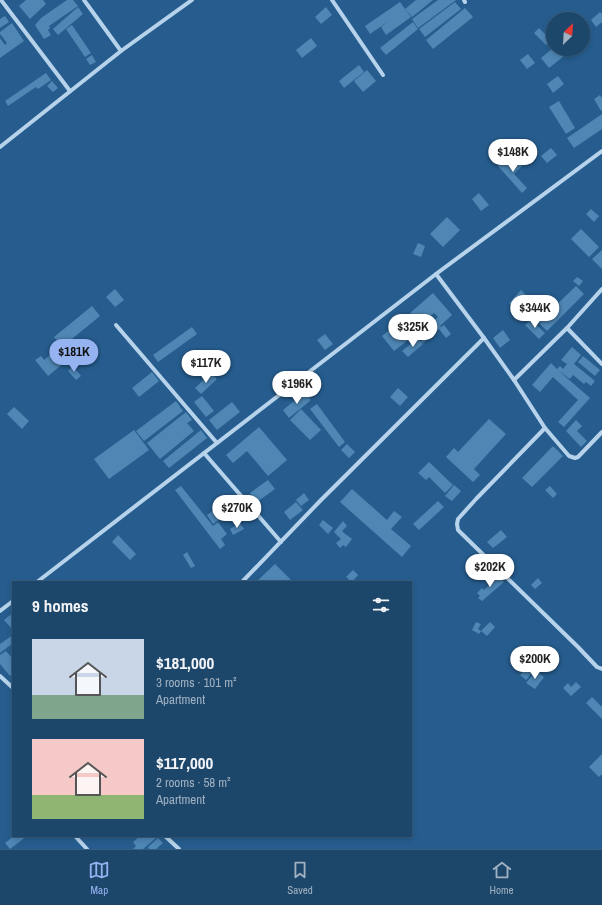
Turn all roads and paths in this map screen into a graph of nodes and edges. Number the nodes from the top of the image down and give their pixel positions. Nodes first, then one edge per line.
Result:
1 (1, 0) edge
2 (84, 0) edge
3 (192, 0) edge
4 (332, 0) edge
5 (121, 51) junction
6 (383, 75) dead end
7 (70, 91) junction
8 (0, 147) edge
9 (602, 151) edge
10 (436, 274) junction
11 (602, 289) edge
12 (116, 325) dead end
13 (567, 328) junction
14 (484, 338) junction
15 (602, 364) edge
16 (514, 380) junction
17 (545, 428) junction
18 (602, 432) edge
19 (217, 443) junction
20 (204, 453) junction
21 (281, 542) junction
22 (38, 581) edge
23 (243, 581) edge
24 (12, 602) edge
25 (0, 611) edge
26 (602, 669) edge
27 (0, 676) edge
28 (12, 687) edge
29 (76, 837) edge
30 (166, 837) edge
31 (87, 849) edge
32 (179, 849) edge

1 - 7 street
2 - 5 street
3 - 5 street
4 - 6 street
5 - 7 street
7 - 8 street
9 - 10 street
10 - 14 street
10 - 19 street
11 - 13 street
12 - 19 street
13 - 15 street
13 - 16 street
14 - 16 street
14 - 21 street
16 - 17 street
17 - 18 street
17 - 26 street
19 - 20 street
20 - 21 street
20 - 22 street
21 - 23 street
24 - 25 street
27 - 28 street
29 - 31 street
30 - 32 street

